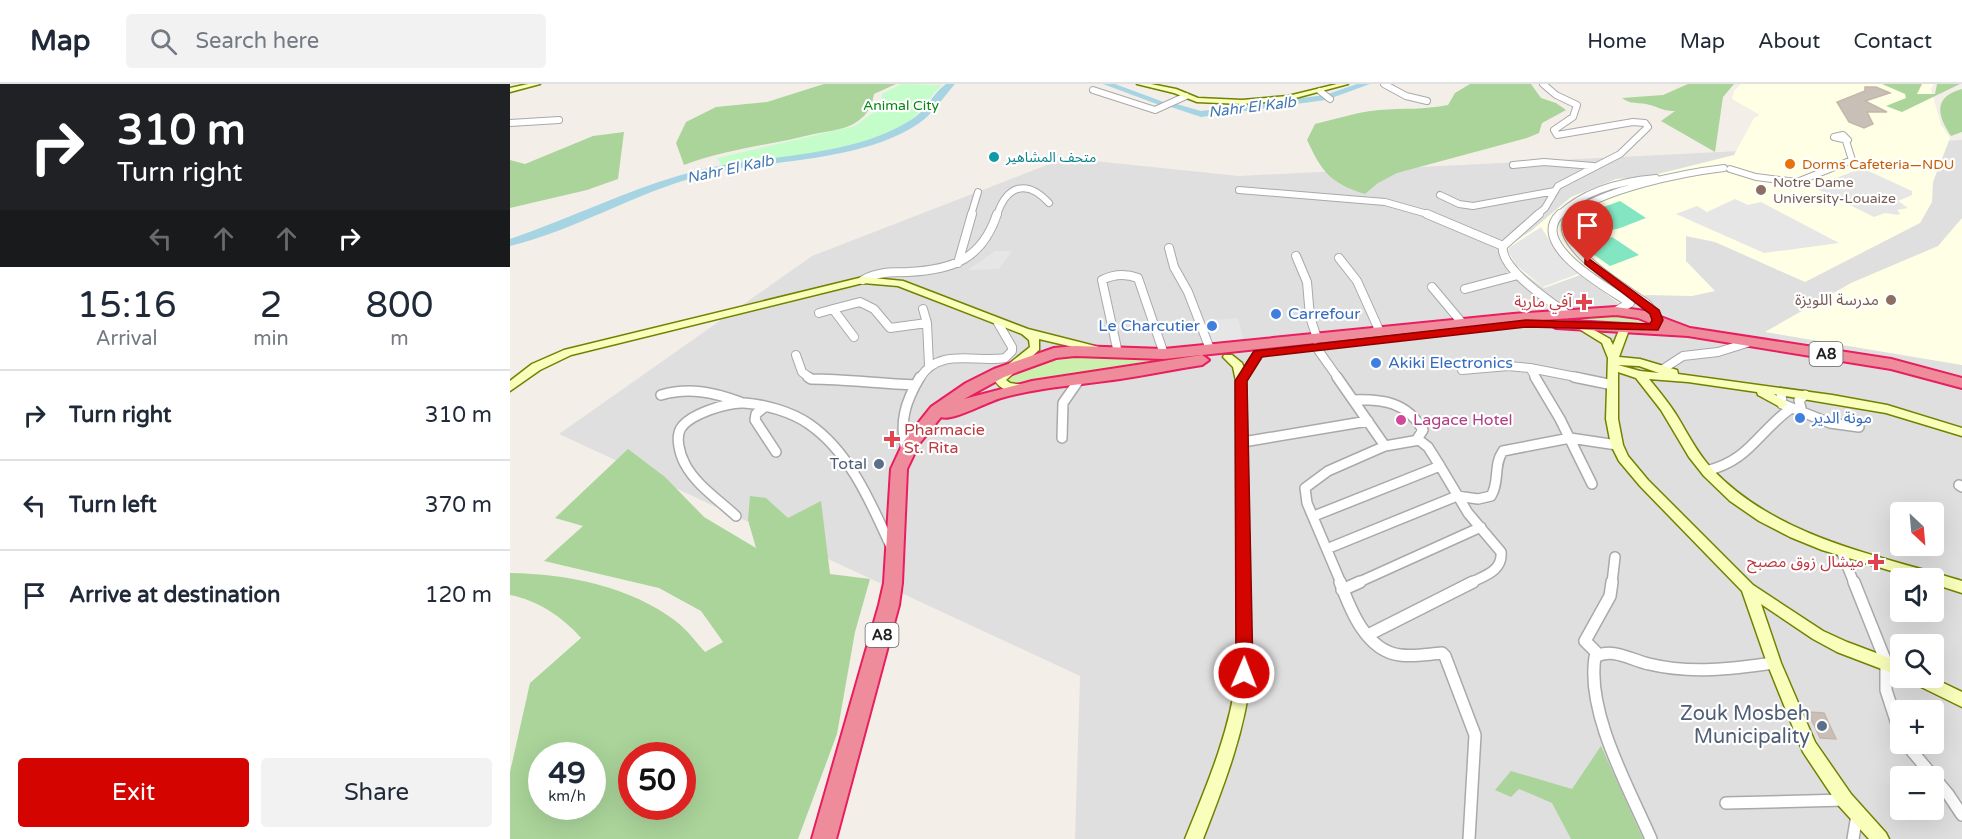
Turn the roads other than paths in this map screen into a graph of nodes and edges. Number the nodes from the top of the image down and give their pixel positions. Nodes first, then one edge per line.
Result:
1 (537, 84) edge
2 (1140, 84) edge
3 (1345, 84) edge
4 (1384, 84) edge
5 (1543, 84) edge
6 (1324, 89) edge
7 (510, 90) edge
8 (1093, 90) dead end
9 (1186, 96) junction
10 (1330, 99) dead end
11 (1427, 101) dead end
12 (559, 120) dead end
13 (510, 123) edge
14 (1844, 140) dead end
15 (1513, 165) dead end
16 (1593, 166) junction
17 (1727, 167) junction
18 (1239, 190) dead end
19 (1555, 191) junction
20 (978, 192) dead end
21 (1440, 195) dead end
22 (1049, 203) dead end
23 (1552, 235) junction
24 (1568, 238) junction
25 (1503, 246) junction
26 (1169, 248) dead end
27 (1296, 256) dead end
28 (1339, 258) dead end
29 (958, 263) junction
30 (1518, 275) junction
31 (863, 280) junction
32 (1432, 287) dead end
33 (1465, 289) dead end
34 (1630, 303) junction
35 (1647, 304) junction
36 (832, 309) junction
37 (923, 309) dead end
38 (1616, 311) junction
39 (819, 314) dead end
40 (1567, 314) junction
41 (927, 323) junction
42 (998, 323) junction
43 (1463, 324) junction
44 (1580, 325) junction
45 (1654, 325) junction
46 (1025, 332) junction
47 (1380, 332) junction
48 (1623, 332) junction
49 (854, 337) dead end
50 (1752, 342) junction
51 (1316, 343) junction
52 (1210, 349) junction
53 (1113, 353) junction
54 (1164, 354) junction
55 (1258, 354) junction
56 (795, 355) dead end
57 (1228, 357) junction
58 (1613, 362) junction
59 (1640, 363) junction
60 (929, 365) junction
61 (1016, 366) junction
62 (1530, 368) junction
63 (1462, 370) dead end
64 (1658, 371) junction
65 (1636, 375) junction
66 (1079, 380) junction
67 (1241, 381) junction
68 (1613, 383) junction
69 (1962, 383) edge
70 (915, 385) junction
71 (510, 387) edge
72 (1020, 388) junction
73 (661, 395) dead end
74 (1805, 395) junction
75 (1657, 396) junction
76 (1353, 400) junction
77 (742, 402) junction
78 (1791, 405) junction
79 (763, 408) junction
80 (1368, 421) junction
81 (1859, 427) dead end
82 (921, 430) junction
83 (1962, 432) edge
84 (1062, 438) dead end
85 (1570, 438) junction
86 (1417, 439) junction
87 (1243, 442) junction
88 (1617, 445) junction
89 (1385, 446) junction
90 (906, 451) junction
91 (776, 452) dead end
92 (1440, 466) junction
93 (1706, 471) junction
94 (1592, 484) dead end
95 (1457, 496) junction
96 (736, 516) dead end
97 (1314, 516) junction
98 (1481, 527) junction
99 (1329, 548) junction
100 (1842, 553) junction
101 (894, 554) junction
102 (1615, 556) dead end
103 (1962, 587) edge
104 (1748, 588) junction
105 (1342, 590) junction
106 (1368, 635) junction
107 (1598, 654) junction
108 (1886, 662) junction
109 (1774, 663) junction
110 (1890, 664) edge
111 (1938, 688) edge
112 (1962, 700) edge
113 (1890, 702) edge
114 (1914, 754) edge
115 (1845, 800) junction
116 (1726, 803) dead end
117 (1857, 815) junction
118 (1962, 815) edge
119 (824, 839) edge
120 (1194, 839) edge
121 (1468, 839) edge
122 (1651, 839) edge
123 (1853, 839) edge
124 (1880, 839) edge

1 - 7 street
2 - 9 street
3 - 6 street
4 - 11 street
5 - 16 street
6 - 9 street
6 - 10 street
8 - 9 street
12 - 13 street
14 - 17 street
15 - 16 street
16 - 19 street
17 - 23 street
17 - 24 street
18 - 25 street
19 - 21 street
19 - 25 street
20 - 29 street
22 - 29 street
23 - 24 street
23 - 34 street
24 - 35 street
25 - 30 street
26 - 52 street
27 - 51 street
28 - 47 street
29 - 31 street
30 - 33 street
30 - 40 street
31 - 42 street
31 - 71 street
32 - 43 street
34 - 35 street
34 - 38 street
35 - 45 street
36 - 39 street
36 - 41 street
36 - 49 street
37 - 41 street
38 - 40 highway, A8
38 - 45 highway, A8
40 - 43 highway, A8
41 - 60 street
42 - 46 street
42 - 60 street
43 - 47 highway, A8
44 - 48 highway, A8
44 - 51 highway, A8
44 - 58 street
45 - 48 highway, A8
45 - 50 highway, A8
46 - 53 street
46 - 61 street
47 - 51 highway, A8
48 - 58 street
48 - 59 street
50 - 64 street
50 - 69 highway, A8
51 - 52 highway, A8
51 - 55 highway, A8
51 - 76 street
52 - 54 highway, A8
53 - 54 highway, A8
53 - 54 street
53 - 61 highway, A8
55 - 57 highway, A8
55 - 67 street
56 - 70 street
57 - 66 highway, A8
57 - 67 street
58 - 59 street
58 - 65 street
58 - 68 street
59 - 64 street
60 - 70 street
61 - 72 street
61 - 82 highway, A8
62 - 63 street
62 - 68 street
62 - 85 street
64 - 65 street
64 - 75 street
64 - 78 street
65 - 68 street
65 - 75 street
66 - 72 highway, A8
66 - 84 street
67 - 87 street
68 - 88 street
70 - 90 street
72 - 82 highway, A8
73 - 77 street
74 - 78 street
74 - 78 street
74 - 83 street
75 - 93 street
76 - 80 street
76 - 86 street
77 - 79 street
77 - 96 street
78 - 81 street
78 - 93 street
79 - 91 street
79 - 101 street
80 - 87 street
80 - 89 street
82 - 90 highway, A8
85 - 88 street
85 - 94 street
85 - 95 street
86 - 89 street
86 - 92 street
87 - 120 street
88 - 104 street
89 - 97 street
90 - 101 highway, A8
92 - 95 street
92 - 97 street
93 - 100 street
95 - 98 street
95 - 99 street
97 - 99 street
98 - 105 street
98 - 106 street
99 - 105 street
100 - 103 street
100 - 108 street
101 - 119 highway, A8
102 - 107 street
104 - 108 street
104 - 109 street
105 - 106 street
106 - 121 street
107 - 109 street
107 - 122 street
108 - 110 street
108 - 113 street
109 - 115 street
111 - 112 street
114 - 118 street
115 - 116 street
115 - 117 street
117 - 123 street
117 - 124 street

